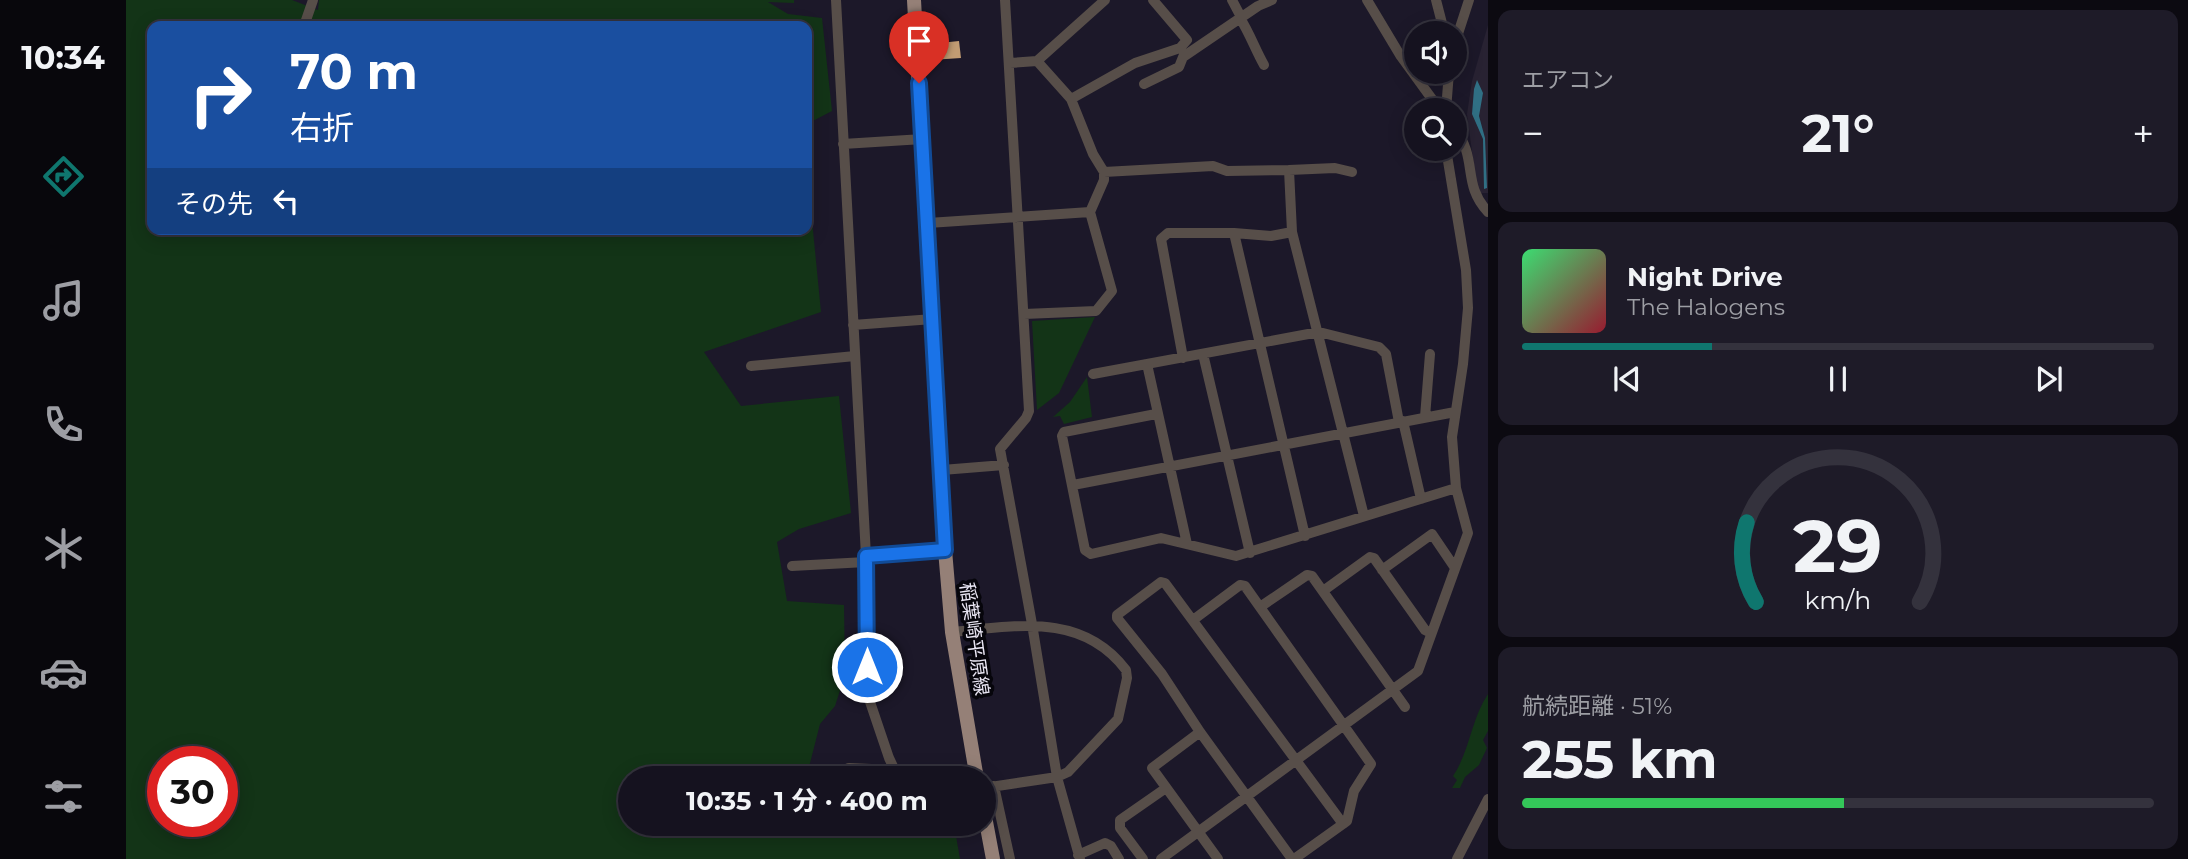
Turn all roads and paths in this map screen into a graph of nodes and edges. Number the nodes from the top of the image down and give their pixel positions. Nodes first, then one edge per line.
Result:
1 (313, 0) edge
2 (836, 0) edge
3 (914, 0) edge
4 (1006, 0) edge
5 (1105, 0) edge
6 (1153, 0) edge
7 (1232, 0) edge
8 (1272, 0) edge
9 (1367, 0) edge
10 (1436, 0) edge
11 (1469, 0) edge
12 (1240, 18) junction
13 (306, 21) edge
14 (1441, 21) edge
15 (1462, 21) edge
16 (1037, 61) junction
17 (1010, 63) junction
18 (1264, 65) dead end
19 (1144, 84) dead end
20 (1431, 98) edge
21 (1071, 99) junction
22 (922, 139) junction
23 (843, 144) junction
24 (1467, 147) edge
25 (1449, 161) edge
26 (1289, 170) junction
27 (1104, 172) junction
28 (1352, 172) dead end
29 (1090, 212) junction
30 (1488, 212) edge
31 (1018, 217) junction
32 (928, 223) junction
33 (1292, 232) junction
34 (1234, 233) junction
35 (1024, 314) junction
36 (933, 319) junction
37 (853, 325) junction
38 (1319, 332) junction
39 (1259, 343) junction
40 (1203, 354) junction
41 (1430, 354) dead end
42 (855, 356) junction
43 (1183, 358) junction
44 (1147, 364) junction
45 (751, 366) dead end
46 (1093, 374) dead end
47 (1455, 412) junction
48 (1156, 414) junction
49 (1424, 417) junction
50 (1401, 421) junction
51 (1342, 433) junction
52 (1283, 445) junction
53 (1226, 456) junction
54 (1004, 465) junction
55 (1169, 467) junction
56 (942, 470) junction
57 (1073, 485) junction
58 (1457, 488) junction
59 (1421, 499) junction
60 (1364, 516) junction
61 (1305, 536) junction
62 (1187, 544) junction
63 (945, 550) junction
64 (1250, 553) junction
65 (866, 559) junction
66 (792, 566) dead end
67 (1455, 568) junction
68 (1382, 570) junction
69 (1323, 591) junction
70 (1260, 607) junction
71 (1193, 620) junction
72 (1032, 624) junction
73 (952, 632) junction
74 (1432, 633) junction
75 (1394, 690) junction
76 (1405, 707) dead end
77 (1345, 725) junction
78 (1200, 732) junction
79 (1296, 760) junction
80 (894, 766) edge
81 (976, 766) edge
82 (1057, 777) junction
83 (996, 786) edge
84 (1166, 788) junction
85 (1247, 797) junction
86 (1488, 799) edge
87 (996, 811) edge
88 (1343, 824) junction
89 (1198, 831) junction
90 (989, 836) edge
91 (1079, 857) edge
92 (993, 859) edge
93 (1010, 859) edge
94 (1119, 859) edge
95 (1143, 859) edge
96 (1161, 859) edge
97 (1218, 859) edge
98 (1293, 859) edge
99 (1457, 859) edge

1 - 13 street
2 - 23 street
3 - 22 main road, 稲葉崎平原線
4 - 17 street
5 - 16 street
6 - 21 street
7 - 12 street
8 - 12 street
9 - 20 street
10 - 14 street
11 - 15 street
12 - 18 street
12 - 19 street
16 - 17 street
16 - 21 street
17 - 31 street
21 - 27 street
22 - 23 street
22 - 32 main road, 稲葉崎平原線
23 - 37 street
24 - 30 street
25 - 47 street
26 - 27 street
26 - 28 street
26 - 33 street
27 - 29 street
29 - 31 street
29 - 35 street
31 - 32 street
31 - 35 street
32 - 36 main road, 稲葉崎平原線
33 - 34 street
33 - 38 street
34 - 39 street
34 - 43 street
35 - 54 street
36 - 37 street
36 - 56 main road, 稲葉崎平原線
37 - 42 street
38 - 39 street
38 - 50 street
38 - 51 street
39 - 40 street
39 - 52 street
40 - 43 street
40 - 53 street
41 - 49 street
42 - 45 street
42 - 65 street
43 - 44 street
44 - 46 street
44 - 48 street
47 - 49 street
47 - 58 street
48 - 55 street
48 - 57 street
49 - 50 street
50 - 51 street
50 - 59 street
51 - 52 street
51 - 60 street
52 - 53 street
52 - 61 street
53 - 55 street
53 - 64 street
54 - 56 street
54 - 72 street
55 - 57 street
55 - 62 street
56 - 63 main road, 稲葉崎平原線
57 - 62 street
58 - 59 street
58 - 67 street
59 - 60 street
60 - 61 street
61 - 64 street
62 - 64 street
63 - 65 street
63 - 73 main road, 稲葉崎平原線
65 - 66 street
65 - 80 street
67 - 68 street
67 - 74 street
68 - 69 street
68 - 74 street
69 - 70 street
69 - 75 street
70 - 71 street
70 - 77 street
71 - 78 street
71 - 79 street
72 - 73 street
72 - 82 street
72 - 82 street
73 - 81 main road, 稲葉崎平原線
74 - 75 street
75 - 76 street
75 - 77 street
77 - 79 street
77 - 88 street
78 - 84 street
78 - 85 street
79 - 85 street
79 - 88 street
82 - 83 street
82 - 91 street
84 - 89 street
84 - 95 street
85 - 89 street
85 - 98 street
86 - 99 street
87 - 93 street
88 - 98 street
89 - 96 street
89 - 97 street
90 - 92 main road
91 - 94 street

